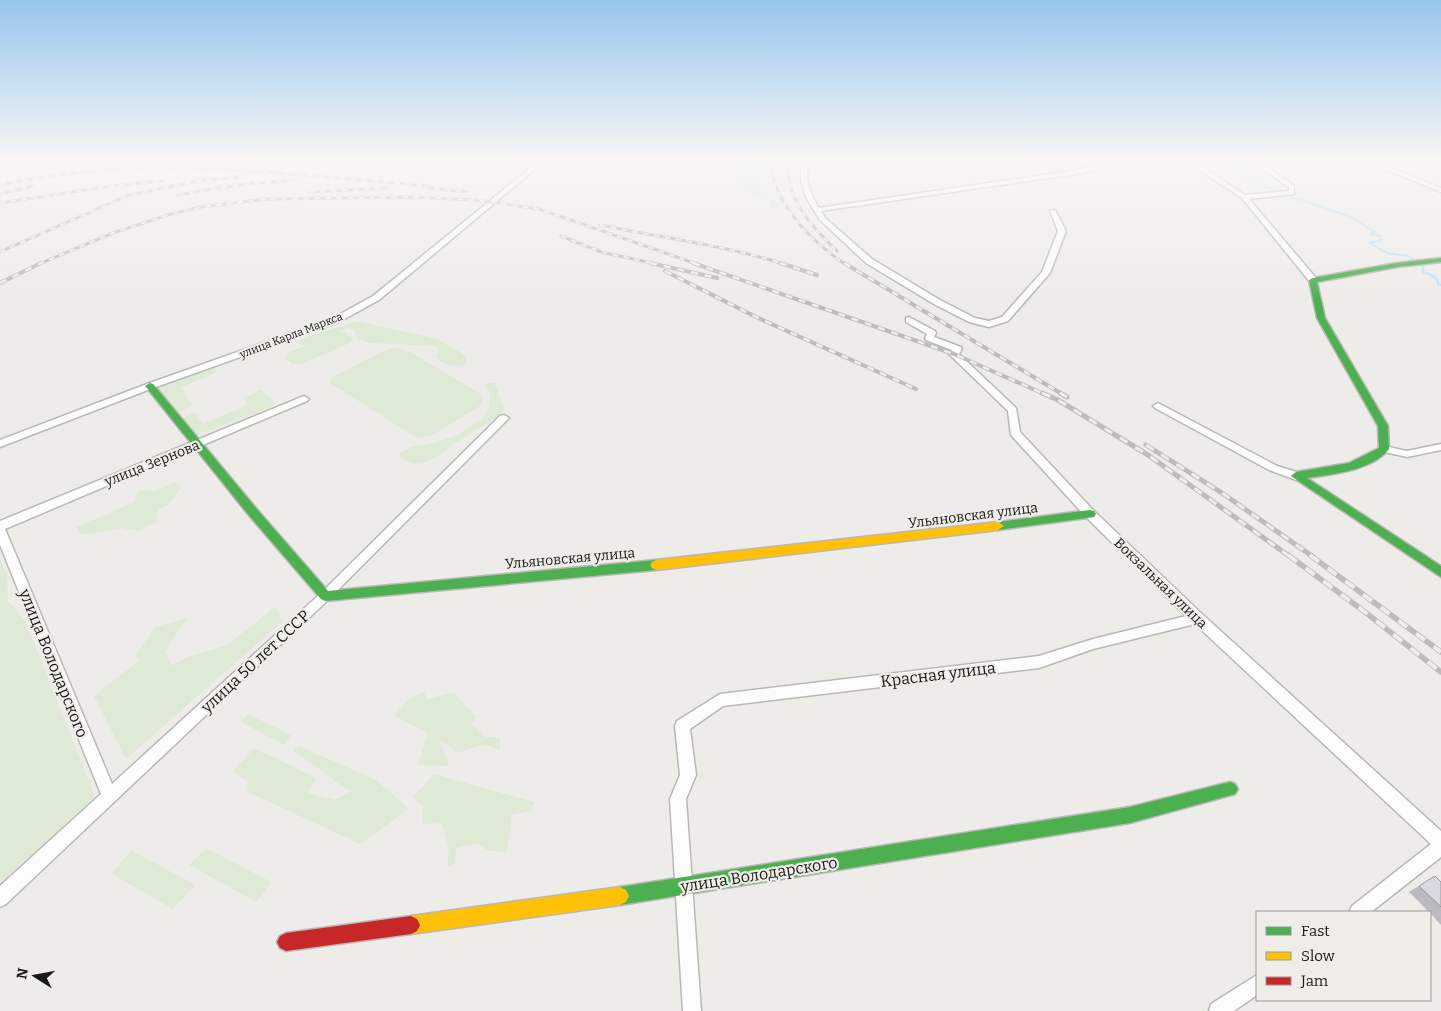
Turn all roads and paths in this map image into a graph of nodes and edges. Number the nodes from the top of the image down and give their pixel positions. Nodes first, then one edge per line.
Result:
1 (486, 207) edge
2 (815, 207) edge
3 (836, 207) edge
4 (1252, 207) edge
5 (817, 210) junction
6 (1053, 211) dead end
7 (1441, 260) edge
8 (1312, 280) junction
9 (909, 320) dead end
10 (150, 386) junction
11 (304, 399) dead end
12 (1158, 406) dead end
13 (504, 418) dead end
14 (0, 444) edge
15 (198, 444) junction
16 (1441, 447) edge
17 (1384, 449) junction
18 (1296, 476) junction
19 (1090, 514) junction
20 (0, 526) edge
21 (0, 531) edge
22 (1441, 572) edge
23 (325, 596) junction
24 (1197, 618) junction
25 (1230, 789) dead end
26 (109, 795) junction
27 (1441, 842) edge
28 (1441, 847) edge
29 (683, 887) junction
30 (0, 898) edge
31 (1359, 911) edge
32 (286, 942) dead end
33 (1256, 985) edge
34 (692, 1011) edge
35 (1218, 1011) edge

1 - 10 street, улица Карла Маркса
2 - 5 street
3 - 5 street
4 - 8 street
5 - 6 street
7 - 8 street
8 - 17 street
9 - 19 street, Вокзальная улица
10 - 14 street, улица Карла Маркса
10 - 15 street
11 - 15 street, улица Зернова
12 - 18 street
13 - 23 street, улица 50 лет СССР
15 - 20 street, улица Зернова
15 - 23 street
16 - 17 street
17 - 18 street
18 - 22 street
19 - 23 street, Ульяновская улица
19 - 24 street, Вокзальная улица
21 - 26 street, улица Володарского
23 - 26 street, улица 50 лет СССР
24 - 27 street, Вокзальная улица
24 - 29 street, Красная улица
25 - 29 street, улица Володарского
26 - 30 street, улица 50 лет СССР
28 - 31 street
29 - 32 street, улица Володарского
29 - 34 street
33 - 35 street

